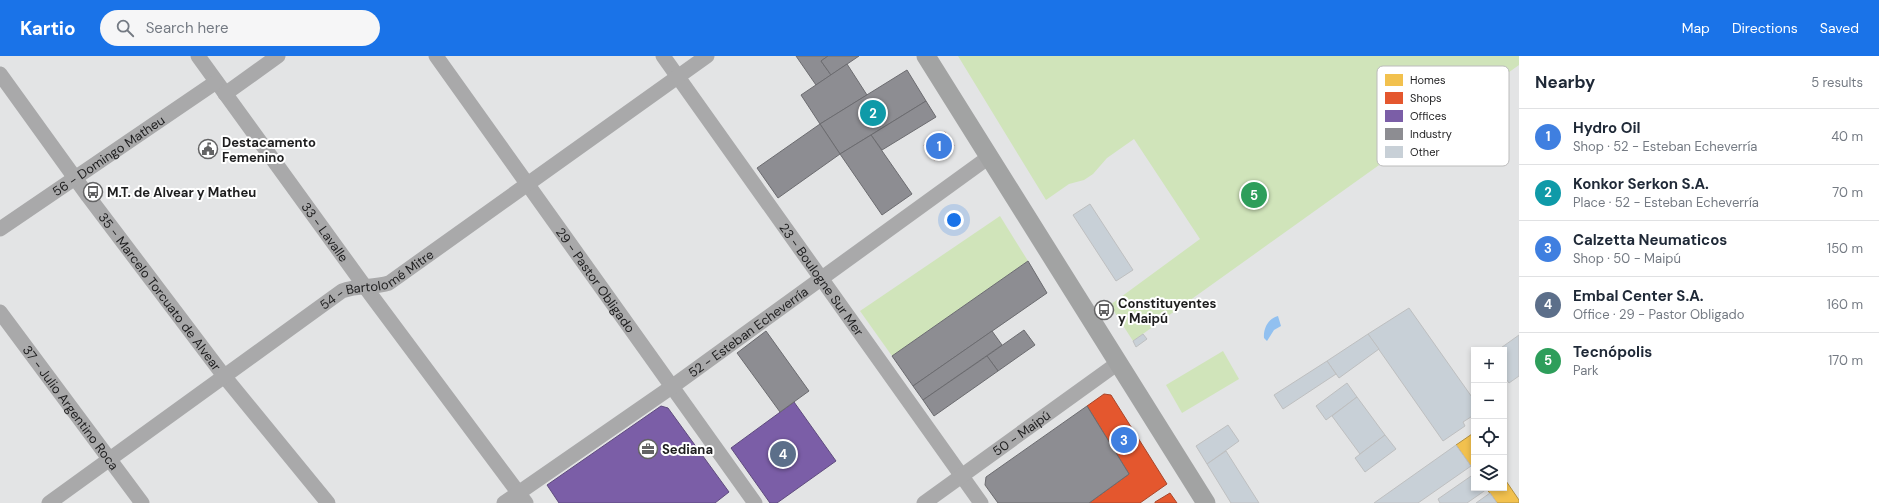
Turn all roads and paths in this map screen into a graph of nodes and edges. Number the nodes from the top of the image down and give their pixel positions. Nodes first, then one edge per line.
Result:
1 (198, 56) edge
2 (278, 56) edge
3 (436, 56) edge
4 (663, 56) edge
5 (706, 56) edge
6 (926, 56) edge
7 (0, 74) edge
8 (678, 77) junction
9 (221, 88) junction
10 (988, 157) junction
11 (75, 177) junction
12 (528, 184) junction
13 (0, 229) edge
14 (822, 277) junction
15 (365, 287) junction
16 (0, 312) edge
17 (1118, 364) junction
18 (224, 376) junction
19 (673, 386) junction
20 (109, 459) junction
21 (961, 476) junction
22 (522, 498) edge
23 (49, 503) edge
24 (142, 503) edge
25 (328, 503) edge
26 (504, 503) edge
27 (755, 503) edge
28 (924, 503) edge
29 (981, 503) edge
30 (1206, 503) edge

1 - 9 street, 33 - Lavalle
2 - 9 street, 56 - Domingo Matheu
3 - 12 street, 29 - Pastor Obligado
4 - 8 street, 23 - Boulogne Sur Mer
5 - 8 street, 54 - Bartolomé Mitre
6 - 10 main road
7 - 11 street, 35 - Marcelo Torcuato de Alvear
8 - 12 street, 54 - Bartolomé Mitre
8 - 14 street, 23 - Boulogne Sur Mer
9 - 11 street, 56 - Domingo Matheu
9 - 15 street, 33 - Lavalle
10 - 14 street, 52 - Esteban Echeverría
10 - 17 main road
11 - 13 street, 56 - Domingo Matheu
11 - 18 street, 35 - Marcelo Torcuato de Alvear
12 - 15 street, 54 - Bartolomé Mitre
12 - 19 street, 29 - Pastor Obligado
14 - 19 street, 52 - Esteban Echeverría
14 - 21 street, 23 - Boulogne Sur Mer
15 - 18 street, 54 - Bartolomé Mitre
15 - 22 street, 33 - Lavalle
16 - 20 street, 37 - Julio Argentino Roca
17 - 21 street, 50 - Maipú
17 - 30 main road
18 - 20 street, 54 - Bartolomé Mitre
18 - 25 street, 35 - Marcelo Torcuato de Alvear
19 - 22 street, 52 - Esteban Echeverría
19 - 27 street, 29 - Pastor Obligado
20 - 23 street, 54 - Bartolomé Mitre
20 - 24 street, 37 - Julio Argentino Roca
21 - 28 street, 50 - Maipú
21 - 29 street, 23 - Boulogne Sur Mer
22 - 26 street, 52 - Esteban Echeverría

